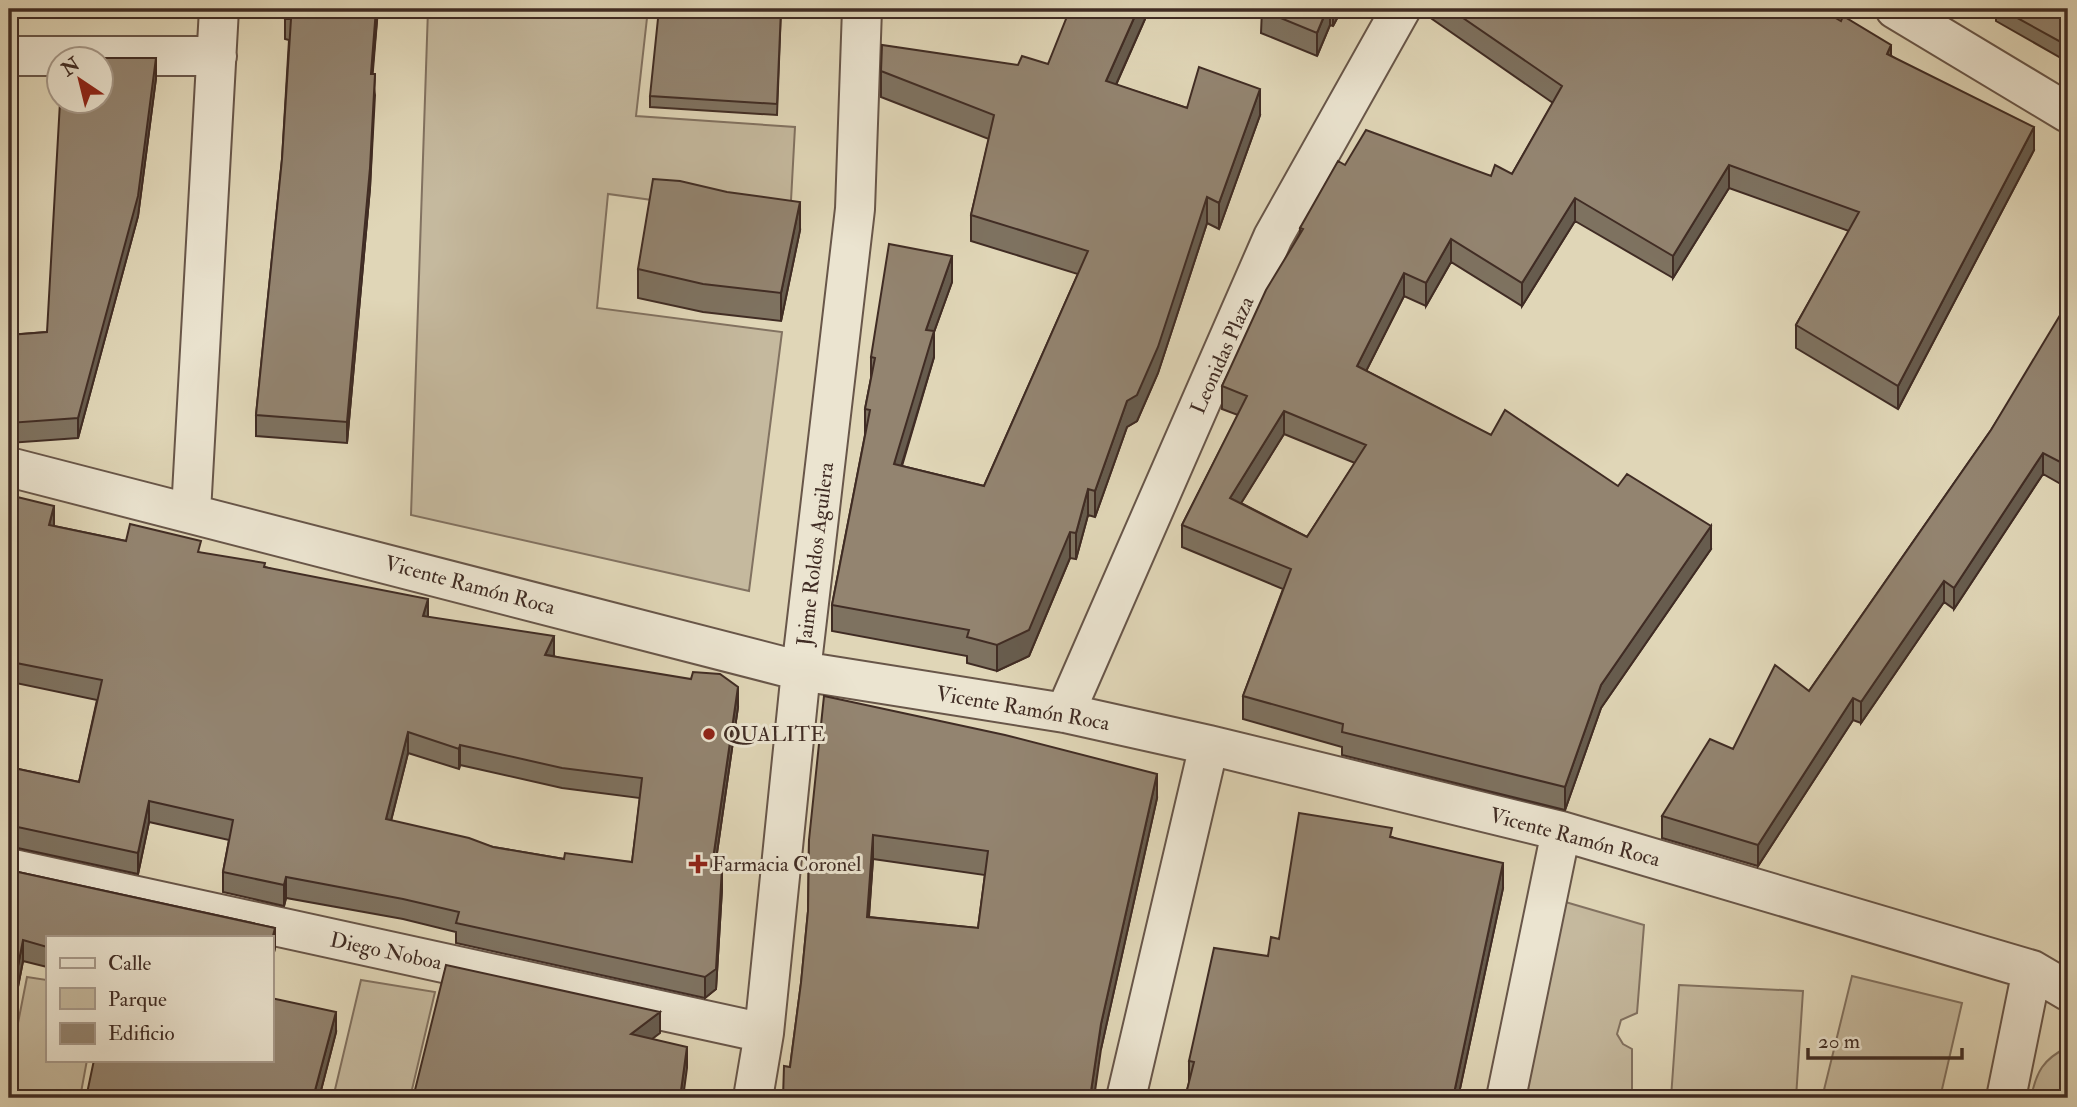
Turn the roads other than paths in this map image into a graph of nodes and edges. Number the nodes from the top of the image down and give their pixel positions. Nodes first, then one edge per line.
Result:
1 (219, 9) edge
2 (862, 9) edge
3 (1401, 9) edge
4 (1895, 9) edge
5 (9, 56) edge
6 (217, 56) junction
7 (2068, 113) edge
8 (9, 467) edge
9 (191, 512) junction
10 (801, 671) junction
11 (1065, 713) junction
12 (1209, 744) junction
13 (1561, 831) junction
14 (9, 868) edge
15 (2032, 970) junction
16 (2068, 990) edge
17 (764, 1032) junction
18 (753, 1098) edge
19 (1126, 1098) edge
20 (1506, 1098) edge
21 (2006, 1098) edge

1 - 6 street
2 - 10 street, Jaime Roldos Aguilera
3 - 11 street, Leonidas Plaza
4 - 7 street
5 - 6 street
6 - 9 street
8 - 9 street, Vicente Ramón Roca
9 - 10 street, Vicente Ramón Roca
10 - 11 street, Vicente Ramón Roca
10 - 17 street, Jaime Roldos Aguilera
11 - 12 street, Vicente Ramón Roca
12 - 13 street, Vicente Ramón Roca
12 - 19 street
13 - 15 street, Vicente Ramón Roca
13 - 20 street
14 - 17 street, Diego Noboa
15 - 16 street, Vicente Ramón Roca
15 - 21 street
17 - 18 street, Jaime Roldos Aguilera

